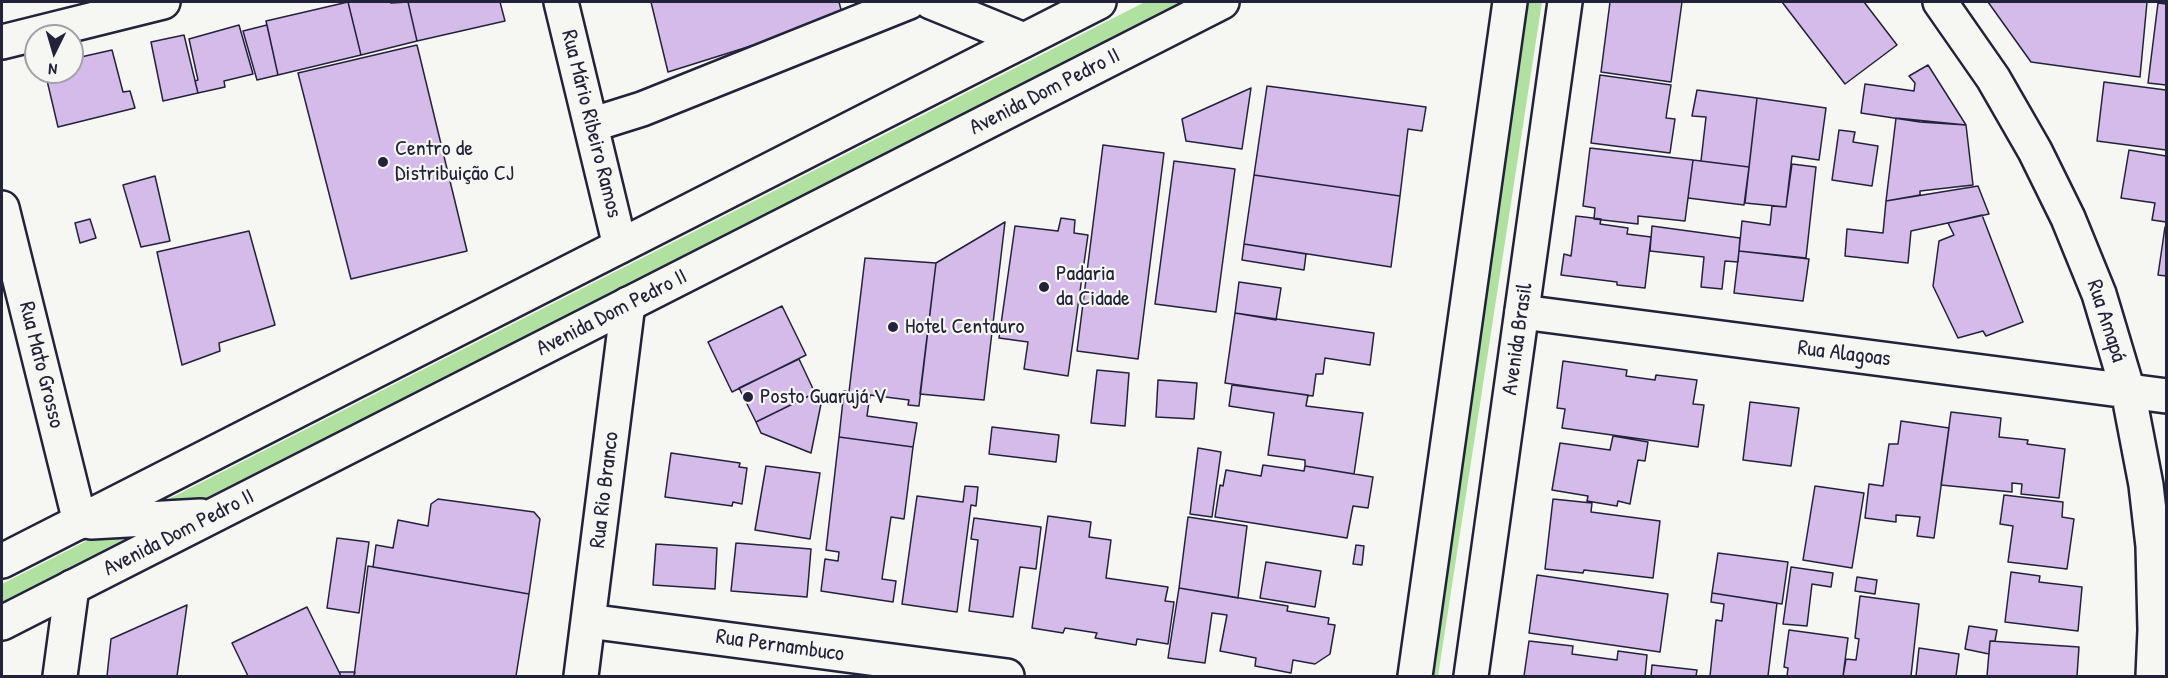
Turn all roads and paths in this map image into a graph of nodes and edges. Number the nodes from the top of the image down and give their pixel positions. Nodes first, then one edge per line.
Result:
1 (163, 2) edge
2 (561, 2) edge
3 (909, 2) edge
4 (931, 2) edge
5 (1099, 2) edge
6 (1221, 2) edge
7 (1510, 2) edge
8 (1565, 2) edge
9 (1941, 2) edge
10 (1024, 40) junction
11 (2, 42) edge
12 (591, 125) junction
13 (2, 208) edge
14 (620, 246) junction
15 (628, 304) junction
16 (1522, 312) junction
17 (2128, 391) junction
18 (2166, 396) edge
19 (214, 515) junction
20 (80, 522) junction
21 (2, 561) edge
22 (72, 587) junction
23 (588, 621) junction
24 (2, 623) edge
25 (60, 676) edge
26 (581, 676) edge
27 (1006, 676) edge
28 (1416, 676) edge
29 (1471, 676) edge
30 (2153, 676) edge

1 - 11 main road
2 - 12 main road, Rua Mário Ribeiro Ramos
3 - 12 main road
4 - 10 main road
5 - 10 main road
6 - 15 main road, Avenida Dom Pedro II
7 - 28 main road
8 - 16 main road, Avenida Brasil
9 - 17 main road, Rua Amapá
10 - 14 main road
12 - 14 main road, Rua Mário Ribeiro Ramos
13 - 20 main road, Rua Mato Grosso
14 - 20 main road
15 - 19 main road, Avenida Dom Pedro II
15 - 23 main road, Rua Rio Branco
16 - 17 main road, Rua Alagoas
16 - 29 main road, Avenida Brasil
17 - 18 main road, Rua Alagoas
17 - 30 main road, Rua Amapá
19 - 20 main road
19 - 22 main road, Avenida Dom Pedro II
20 - 21 main road
22 - 24 main road, Avenida Dom Pedro II
22 - 25 main road
23 - 26 main road, Rua Rio Branco
23 - 27 main road, Rua Pernambuco

